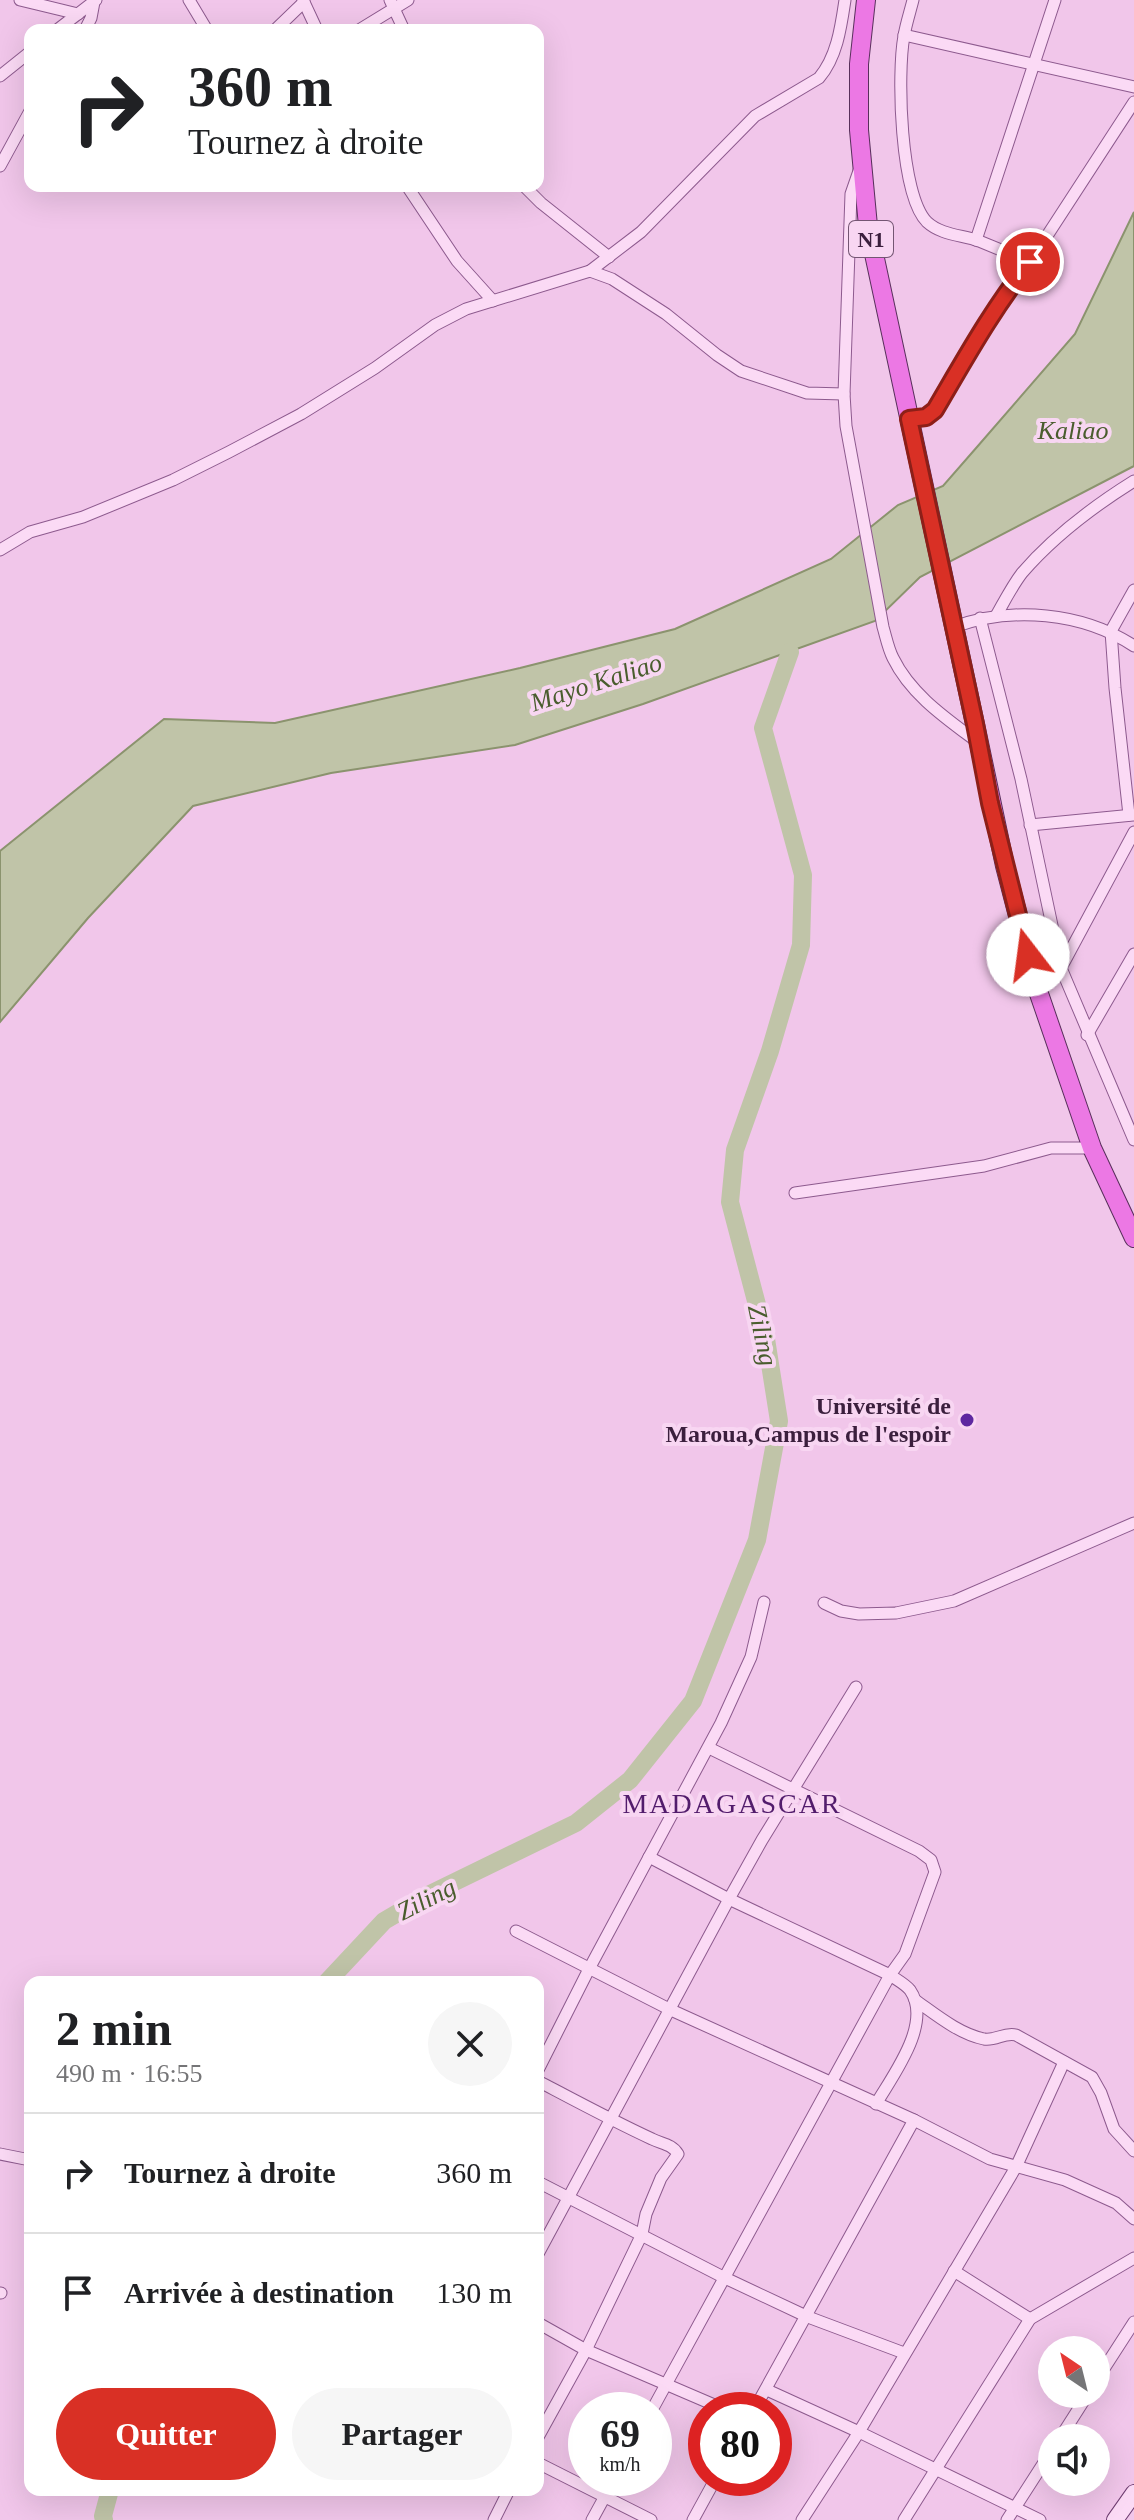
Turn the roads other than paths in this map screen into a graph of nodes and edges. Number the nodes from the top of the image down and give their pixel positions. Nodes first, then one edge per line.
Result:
1 (20, 0) edge
2 (189, 0) edge
3 (408, 0) edge
4 (845, 0) edge
5 (866, 0) edge
6 (913, 0) edge
7 (1055, 0) edge
8 (95, 1) edge
9 (303, 1) edge
10 (392, 4) edge
11 (78, 14) junction
12 (65, 24) edge
13 (88, 24) edge
14 (203, 24) edge
15 (281, 24) edge
16 (314, 24) edge
17 (367, 24) edge
18 (401, 24) edge
19 (904, 35) junction
20 (24, 57) edge
21 (1033, 63) junction
22 (0, 76) edge
23 (1134, 87) edge
24 (1134, 102) edge
25 (24, 122) edge
26 (862, 165) junction
27 (0, 166) edge
28 (411, 192) edge
29 (530, 192) edge
30 (976, 240) junction
31 (609, 257) junction
32 (1030, 262) junction
33 (590, 271) junction
34 (493, 301) junction
35 (844, 394) junction
36 (909, 419) junction
37 (1134, 481) edge
38 (0, 550) edge
39 (1134, 590) edge
40 (996, 616) junction
41 (980, 618) junction
42 (954, 627) junction
43 (1111, 631) junction
44 (1134, 646) edge
45 (979, 743) junction
46 (1132, 815) edge
47 (1030, 825) junction
48 (1134, 832) edge
49 (1134, 954) edge
50 (1061, 968) junction
51 (1087, 1035) junction
52 (1134, 1140) edge
53 (1092, 1148) junction
54 (795, 1193) dead end
55 (1134, 1238) edge
56 (1134, 1523) edge
57 (764, 1602) dead end
58 (824, 1603) dead end
59 (856, 1687) dead end
60 (709, 1748) junction
61 (793, 1790) junction
62 (649, 1857) junction
63 (729, 1899) junction
64 (516, 1931) dead end
65 (589, 1969) junction
66 (890, 1975) junction
67 (915, 2000) junction
68 (671, 2010) junction
69 (544, 2058) edge
70 (1064, 2062) junction
71 (831, 2081) junction
72 (544, 2084) edge
73 (876, 2104) junction
74 (610, 2120) junction
75 (914, 2120) junction
76 (1134, 2151) edge
77 (0, 2154) edge
78 (24, 2159) edge
79 (1016, 2167) junction
80 (544, 2185) edge
81 (570, 2198) junction
82 (1134, 2219) edge
83 (642, 2234) junction
84 (544, 2244) edge
85 (1134, 2258) edge
86 (954, 2271) junction
87 (725, 2278) junction
88 (808, 2317) junction
89 (1030, 2319) junction
90 (1134, 2322) edge
91 (544, 2326) edge
92 (586, 2350) junction
93 (904, 2353) junction
94 (1110, 2359) edge
95 (665, 2386) junction
96 (767, 2390) joint
97 (662, 2392) edge
98 (688, 2395) edge
99 (544, 2426) edge
100 (859, 2432) junction
101 (544, 2466) edge
102 (936, 2469) junction
103 (1038, 2472) edge
104 (568, 2478) edge
105 (1134, 2493) edge
106 (506, 2496) edge
107 (604, 2496) joint
108 (706, 2496) edge
109 (1015, 2508) junction
110 (494, 2520) edge
111 (592, 2520) edge
112 (651, 2520) edge
113 (693, 2520) edge
114 (802, 2520) edge
115 (904, 2520) edge
116 (1007, 2520) edge
117 (1040, 2520) edge
118 (1115, 2520) edge

1 - 11 street
2 - 14 street
3 - 10 street
4 - 31 street
5 - 26 highway, N1
6 - 19 street
7 - 21 street
8 - 11 street
8 - 13 street
9 - 15 street
9 - 16 street
10 - 17 street
10 - 18 street
11 - 12 street
19 - 21 street
19 - 30 street
20 - 22 street
21 - 23 street
21 - 30 street
24 - 32 street
25 - 27 street
26 - 35 street
26 - 36 highway, N1
28 - 34 street
29 - 31 street
30 - 32 street
31 - 33 street
32 - 36 street
33 - 34 street
33 - 35 street
34 - 38 street
35 - 45 street
36 - 42 highway, N1
37 - 40 street
39 - 43 street
40 - 41 street
40 - 43 street
41 - 42 street
41 - 47 street
42 - 45 highway
43 - 44 street
43 - 46 street
45 - 53 highway
46 - 47 street
47 - 50 street
48 - 50 street
49 - 51 street
50 - 51 street
51 - 52 street
53 - 54 street
53 - 55 highway
56 - 58 street
57 - 60 street
59 - 61 street
60 - 61 street
60 - 62 street
61 - 63 street
61 - 66 street
62 - 63 street
62 - 65 street
63 - 66 street
63 - 68 street
64 - 65 street
65 - 68 street
65 - 69 street
66 - 67 street
66 - 71 street
67 - 70 street
67 - 73 street
68 - 71 street
68 - 74 street
70 - 76 street
70 - 79 street
71 - 73 street
71 - 87 street
72 - 74 street
73 - 75 street
74 - 81 street
74 - 83 street
75 - 79 street
75 - 88 street
77 - 78 street
79 - 82 street
79 - 86 street
80 - 81 street
81 - 83 street
81 - 84 street
83 - 87 street
83 - 92 street
85 - 89 street
86 - 89 street
86 - 93 street
87 - 88 street
87 - 95 street
88 - 93 street
88 - 96 street
89 - 102 street
90 - 94 street
91 - 92 street
92 - 95 street
92 - 99 street
93 - 100 street
95 - 97 street
95 - 98 street
96 - 100 street
100 - 102 street
100 - 114 street
101 - 104 street
102 - 109 street
102 - 115 street
103 - 109 street
105 - 118 main road
106 - 110 street
107 - 111 street
107 - 112 street
108 - 113 street
109 - 116 street
109 - 117 street

